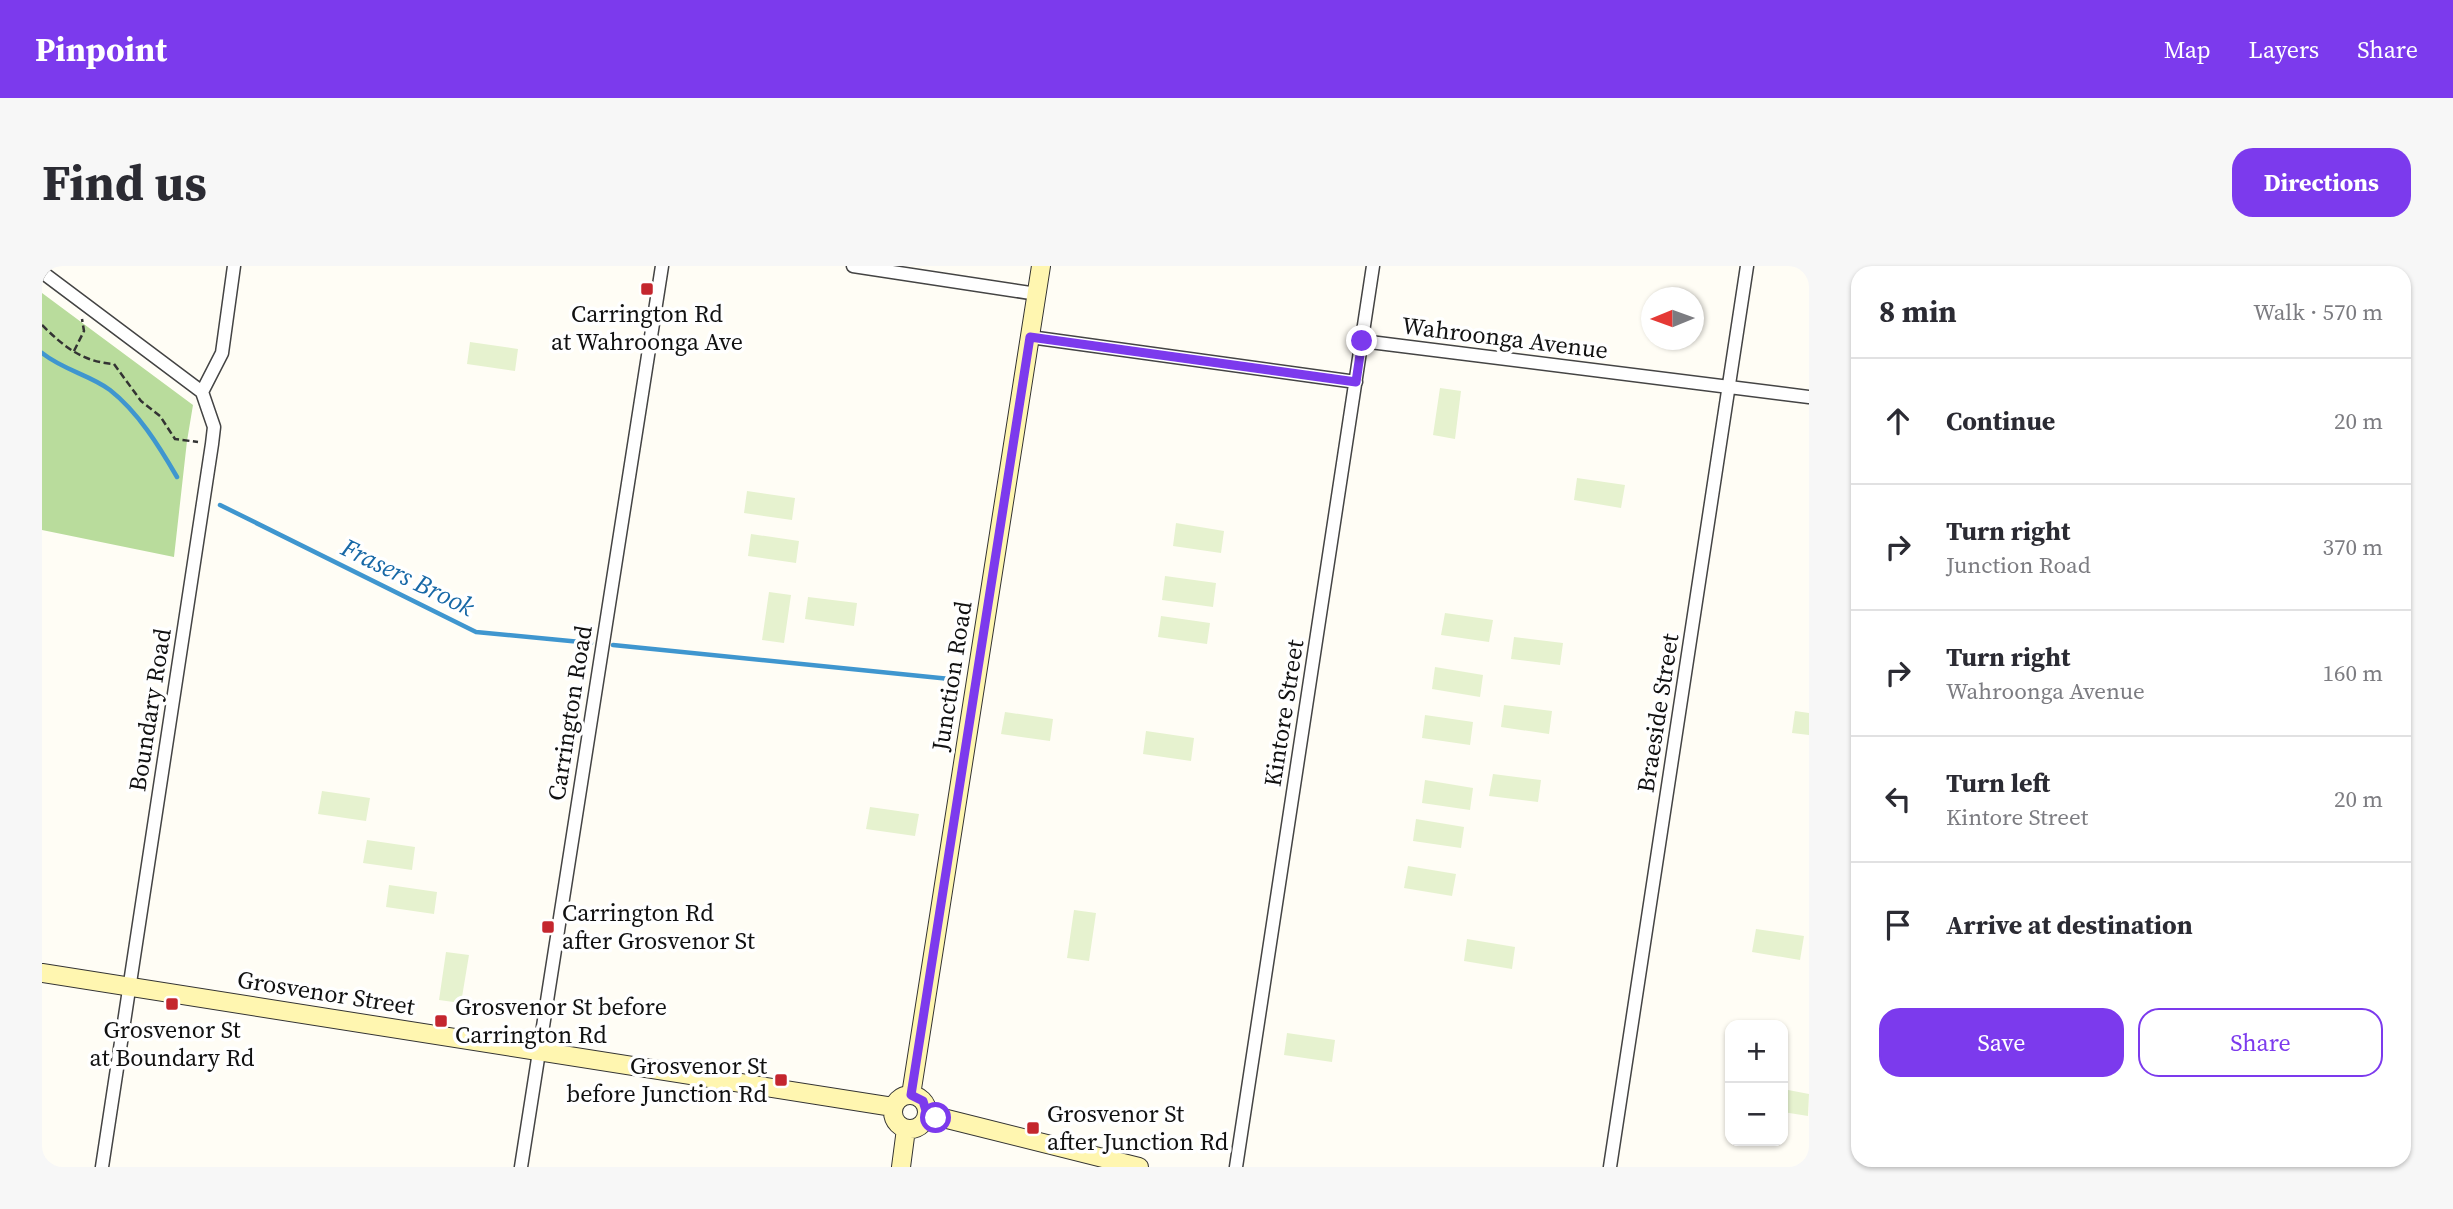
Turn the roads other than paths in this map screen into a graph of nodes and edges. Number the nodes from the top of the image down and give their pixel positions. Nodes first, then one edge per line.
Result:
1 (234, 266) edge
2 (662, 266) edge
3 (853, 266) edge
4 (1041, 266) edge
5 (1373, 266) edge
6 (1747, 266) edge
7 (42, 272) edge
8 (1037, 294) junction
9 (1030, 337) junction
10 (1362, 341) junction
11 (1356, 382) junction
12 (1729, 387) junction
13 (202, 392) junction
14 (1809, 397) edge
15 (42, 973) edge
16 (130, 986) junction
17 (539, 1052) junction
18 (911, 1095) junction
19 (893, 1107) junction
20 (927, 1114) junction
21 (906, 1129) junction
22 (102, 1167) edge
23 (521, 1167) edge
24 (901, 1167) edge
25 (1139, 1167) edge
26 (1236, 1167) edge
27 (1609, 1167) edge

1 - 13 street
2 - 17 street, Carrington Road
3 - 8 street
4 - 8 street, Junction Road
5 - 10 street, Kintore Street
6 - 12 street, Braeside Street
7 - 13 street
8 - 9 street, Junction Road
9 - 11 street
9 - 18 street, Junction Road
10 - 11 street, Kintore Street
10 - 12 street, Wahroonga Avenue
11 - 26 street, Kintore Street
12 - 14 street, Wahroonga Avenue
12 - 27 street, Braeside Street
13 - 16 street, Boundary Road
15 - 16 street, Grosvenor Street
16 - 17 street, Grosvenor Street
16 - 22 street, Boundary Road
17 - 19 street, Grosvenor Street
17 - 23 street, Carrington Road
18 - 19 street
18 - 20 street
19 - 21 street
20 - 21 street
20 - 25 street
21 - 24 street

